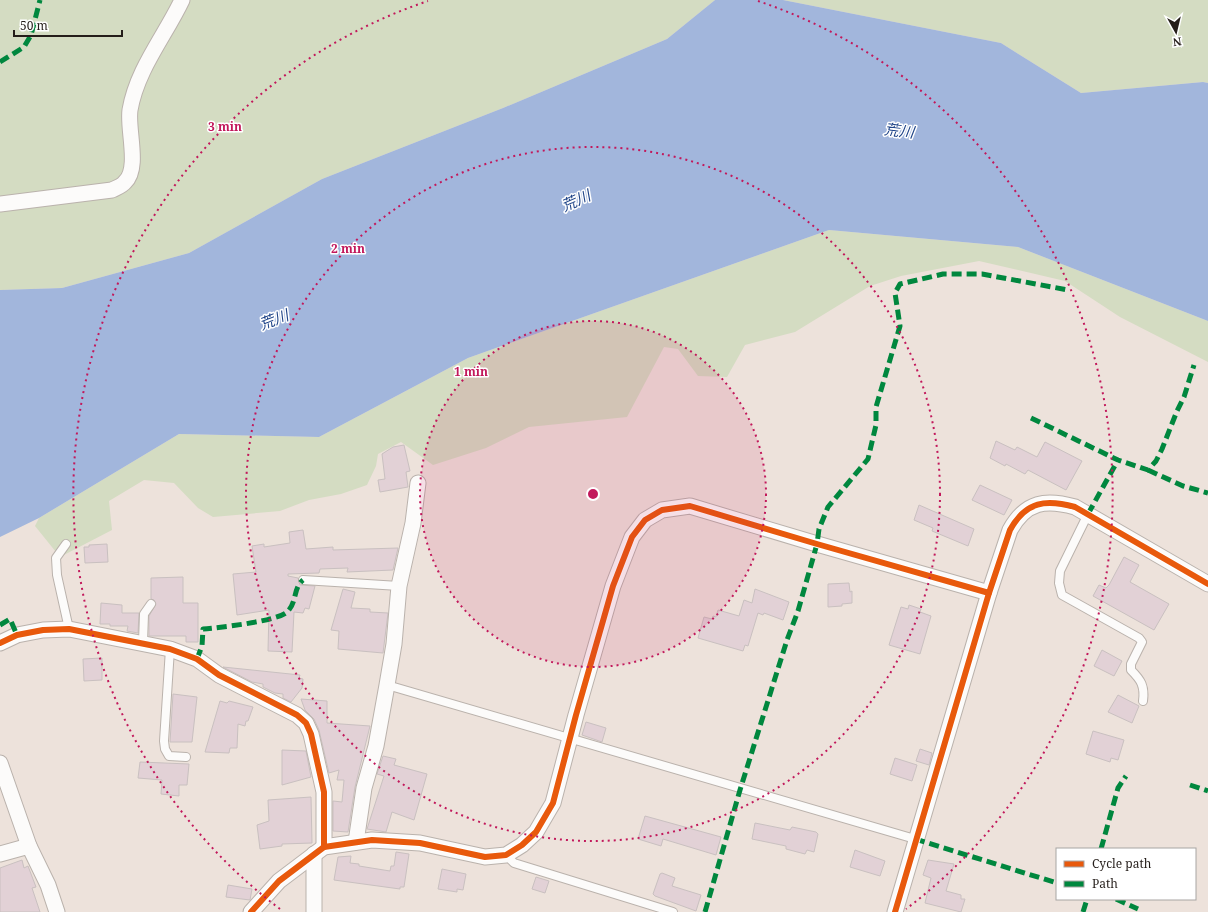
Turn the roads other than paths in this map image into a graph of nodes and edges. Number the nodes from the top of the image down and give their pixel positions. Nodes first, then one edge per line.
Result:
1 (182, 0) edge
2 (0, 204) edge
3 (418, 483) dead end
4 (1088, 514) junction
5 (66, 544) dead end
6 (303, 580) dead end
7 (1208, 584) edge
8 (399, 586) junction
9 (989, 593) junction
10 (151, 604) dead end
11 (69, 629) junction
12 (143, 642) junction
13 (0, 643) edge
14 (170, 649) junction
15 (387, 685) junction
16 (1143, 701) dead end
17 (570, 739) junction
18 (186, 757) dead end
19 (0, 763) edge
20 (915, 840) junction
21 (356, 842) junction
22 (29, 846) junction
23 (319, 851) junction
24 (0, 854) edge
25 (506, 854) junction
26 (57, 912) edge
27 (251, 912) edge
28 (314, 912) edge
29 (673, 912) edge
30 (895, 912) edge

1 - 2 street
3 - 8 street
4 - 7 street
4 - 9 street
4 - 16 lane
5 - 11 lane
6 - 8 lane
8 - 15 street
9 - 17 street
9 - 20 street
10 - 12 lane
11 - 12 street
11 - 13 street
12 - 14 street
14 - 18 lane
14 - 23 street
15 - 17 lane
15 - 21 street
17 - 20 lane
17 - 25 street
19 - 22 street
20 - 30 street
21 - 23 street
21 - 25 street
22 - 24 street
22 - 26 street
23 - 27 street
23 - 28 street
25 - 29 lane

